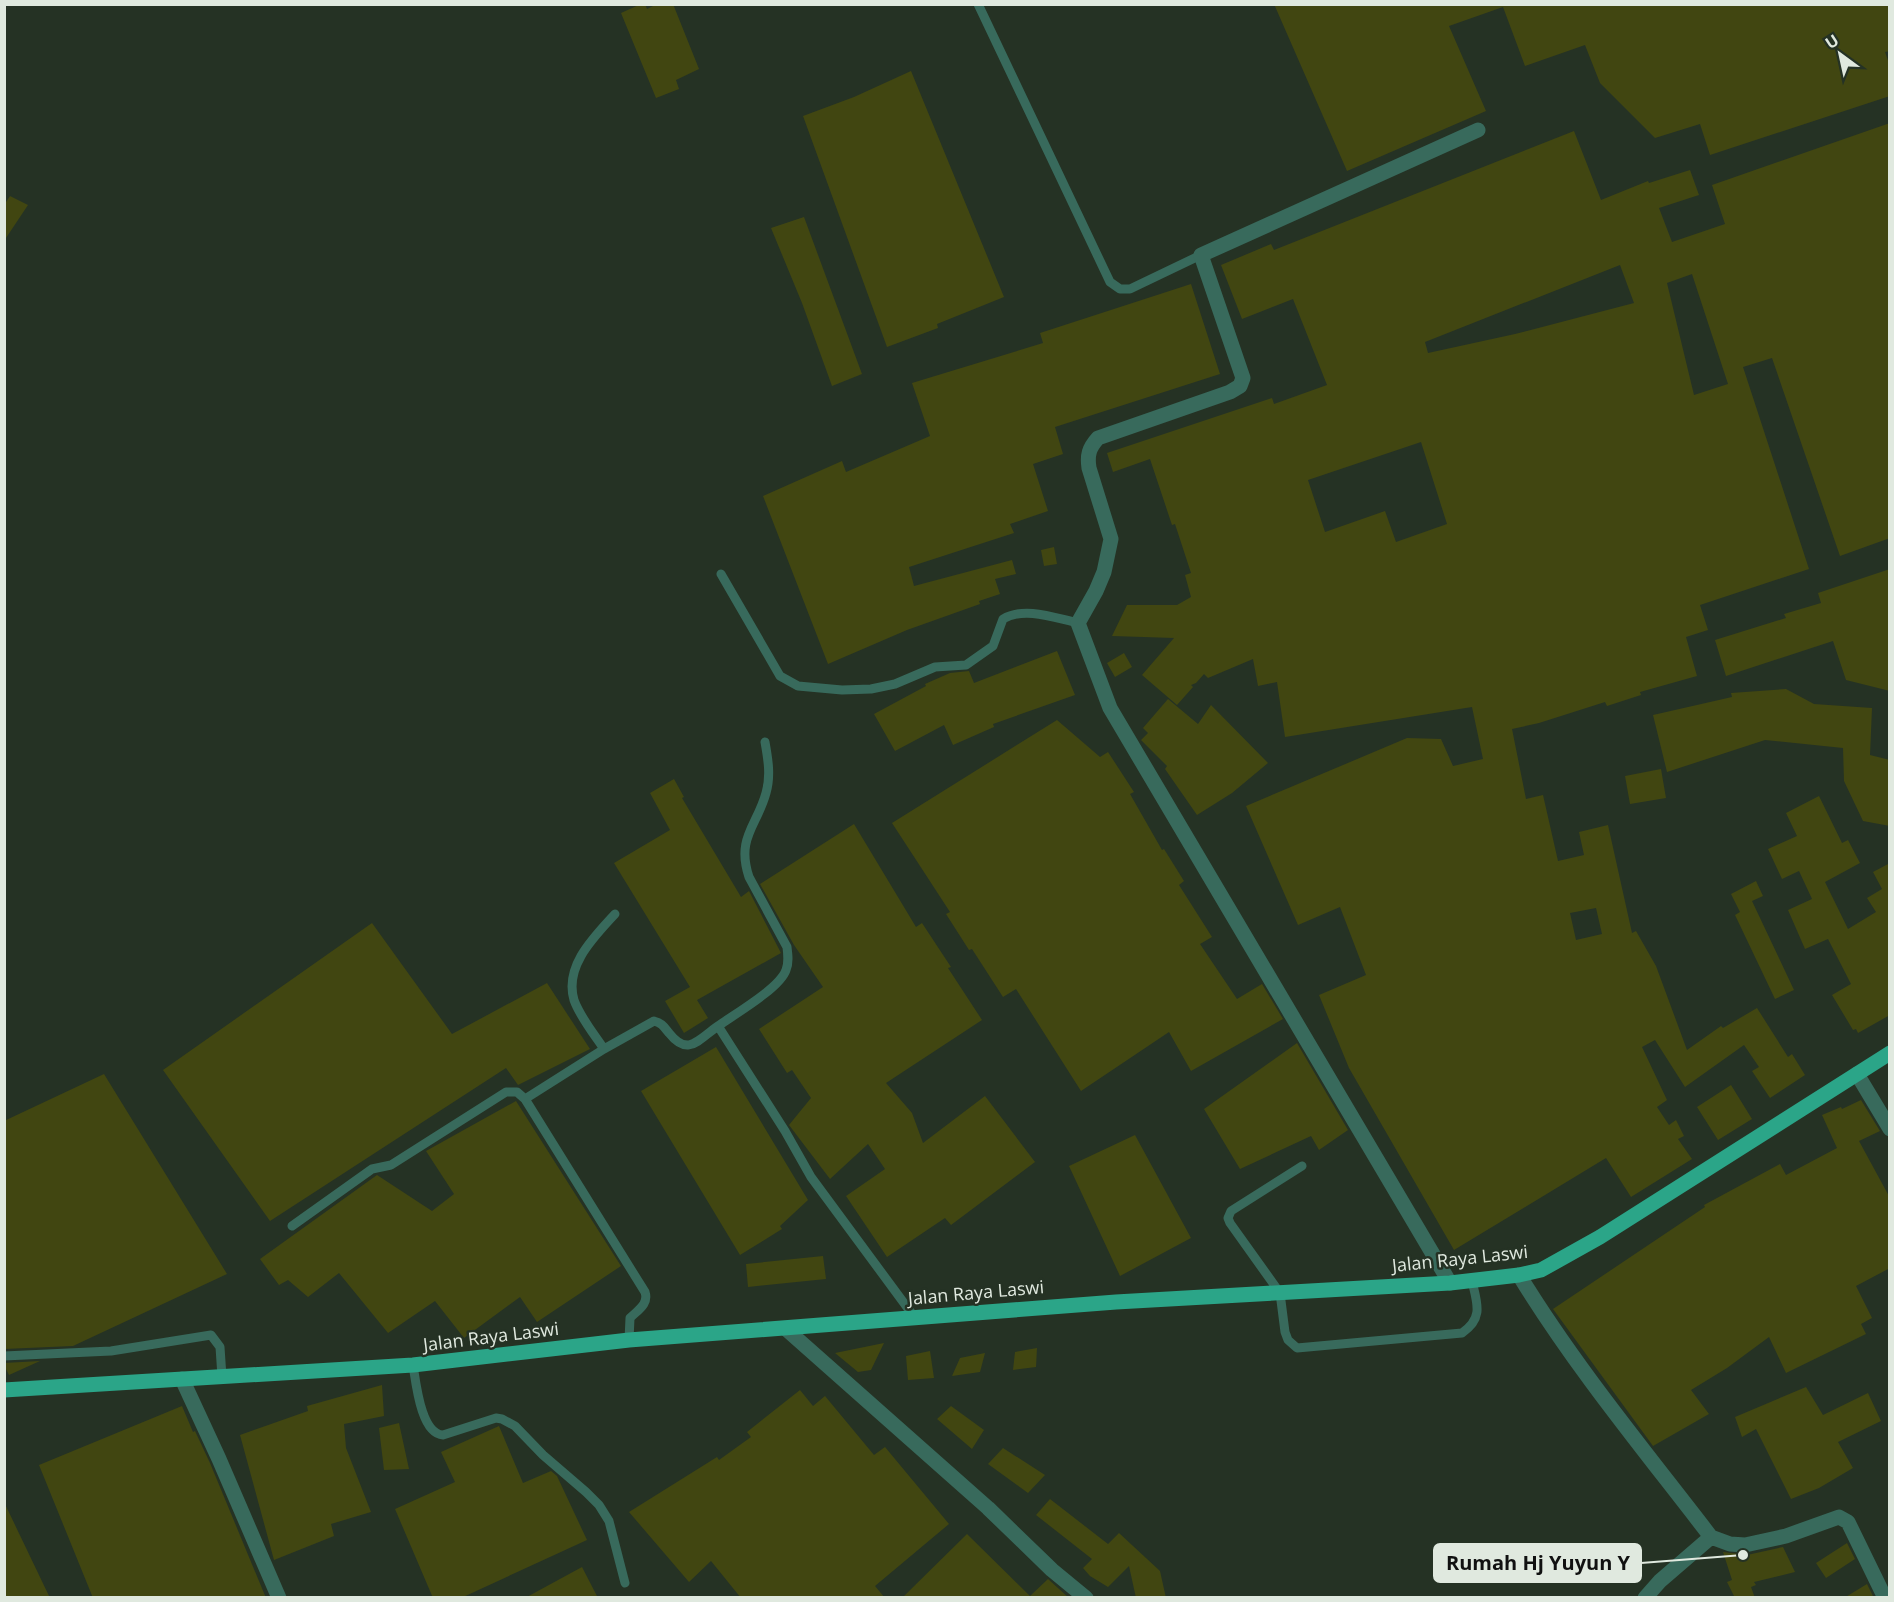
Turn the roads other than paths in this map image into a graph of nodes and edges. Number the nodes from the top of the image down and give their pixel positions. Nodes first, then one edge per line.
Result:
1 (978, 4) edge
2 (1478, 130) dead end
3 (1200, 255) junction
4 (721, 574) dead end
5 (1078, 623) junction
6 (765, 742) dead end
7 (615, 914) dead end
8 (718, 1026) junction
9 (604, 1049) junction
10 (1890, 1053) edge
11 (1857, 1074) junction
12 (525, 1100) junction
13 (1890, 1129) edge
14 (1302, 1166) dead end
15 (292, 1226) dead end
16 (1519, 1275) junction
17 (1472, 1281) junction
18 (1450, 1283) junction
19 (1280, 1293) junction
20 (915, 1318) junction
21 (786, 1329) junction
22 (629, 1340) junction
23 (4, 1356) edge
24 (413, 1365) junction
25 (222, 1377) junction
26 (182, 1379) junction
27 (4, 1390) edge
28 (1711, 1537) junction
29 (625, 1583) dead end
30 (279, 1598) edge
31 (1086, 1598) edge
32 (1645, 1598) edge
33 (1885, 1598) edge

1 - 3 lane
2 - 3 street
3 - 5 street
4 - 5 lane
5 - 18 street
6 - 8 lane
7 - 9 lane
8 - 9 lane
8 - 20 lane
9 - 12 lane
10 - 11 main road, Jalan Raya Laswi
11 - 13 street
11 - 16 main road, Jalan Raya Laswi
12 - 15 lane
12 - 22 lane
14 - 19 lane
16 - 17 main road, Jalan Raya Laswi
16 - 28 street
17 - 18 main road, Jalan Raya Laswi
17 - 19 lane
18 - 19 main road, Jalan Raya Laswi
19 - 20 main road, Jalan Raya Laswi
20 - 21 main road, Jalan Raya Laswi
21 - 22 main road, Jalan Raya Laswi
21 - 31 street
22 - 24 main road, Jalan Raya Laswi
23 - 25 lane
24 - 25 main road, Jalan Raya Laswi
24 - 29 lane
25 - 26 main road, Jalan Raya Laswi
26 - 27 main road, Jalan Raya Laswi
26 - 30 street
28 - 32 street
28 - 33 street

